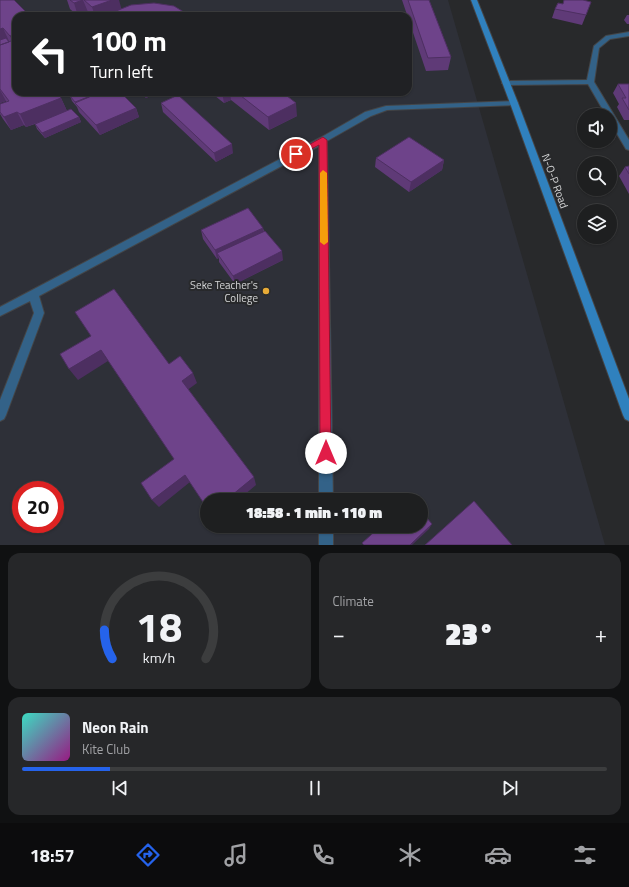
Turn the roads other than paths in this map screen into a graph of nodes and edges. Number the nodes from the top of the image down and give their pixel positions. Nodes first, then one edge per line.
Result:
1 (474, 0) edge
2 (629, 34) edge
3 (590, 82) junction
4 (506, 83) junction
5 (514, 103) junction
6 (606, 108) edge
7 (617, 127) edge
8 (323, 140) junction
9 (629, 147) edge
10 (33, 294) junction
11 (0, 312) edge
12 (0, 415) edge
13 (629, 415) edge
14 (326, 493) edge
15 (326, 533) edge
16 (326, 545) edge

1 - 4 street, N-O-P Road
2 - 3 lane
3 - 4 lane
3 - 6 lane
4 - 5 street, N-O-P Road
5 - 8 lane
5 - 13 street, N-O-P Road
7 - 9 lane
8 - 10 lane
8 - 14 lane
10 - 11 lane
10 - 12 lane
15 - 16 lane

